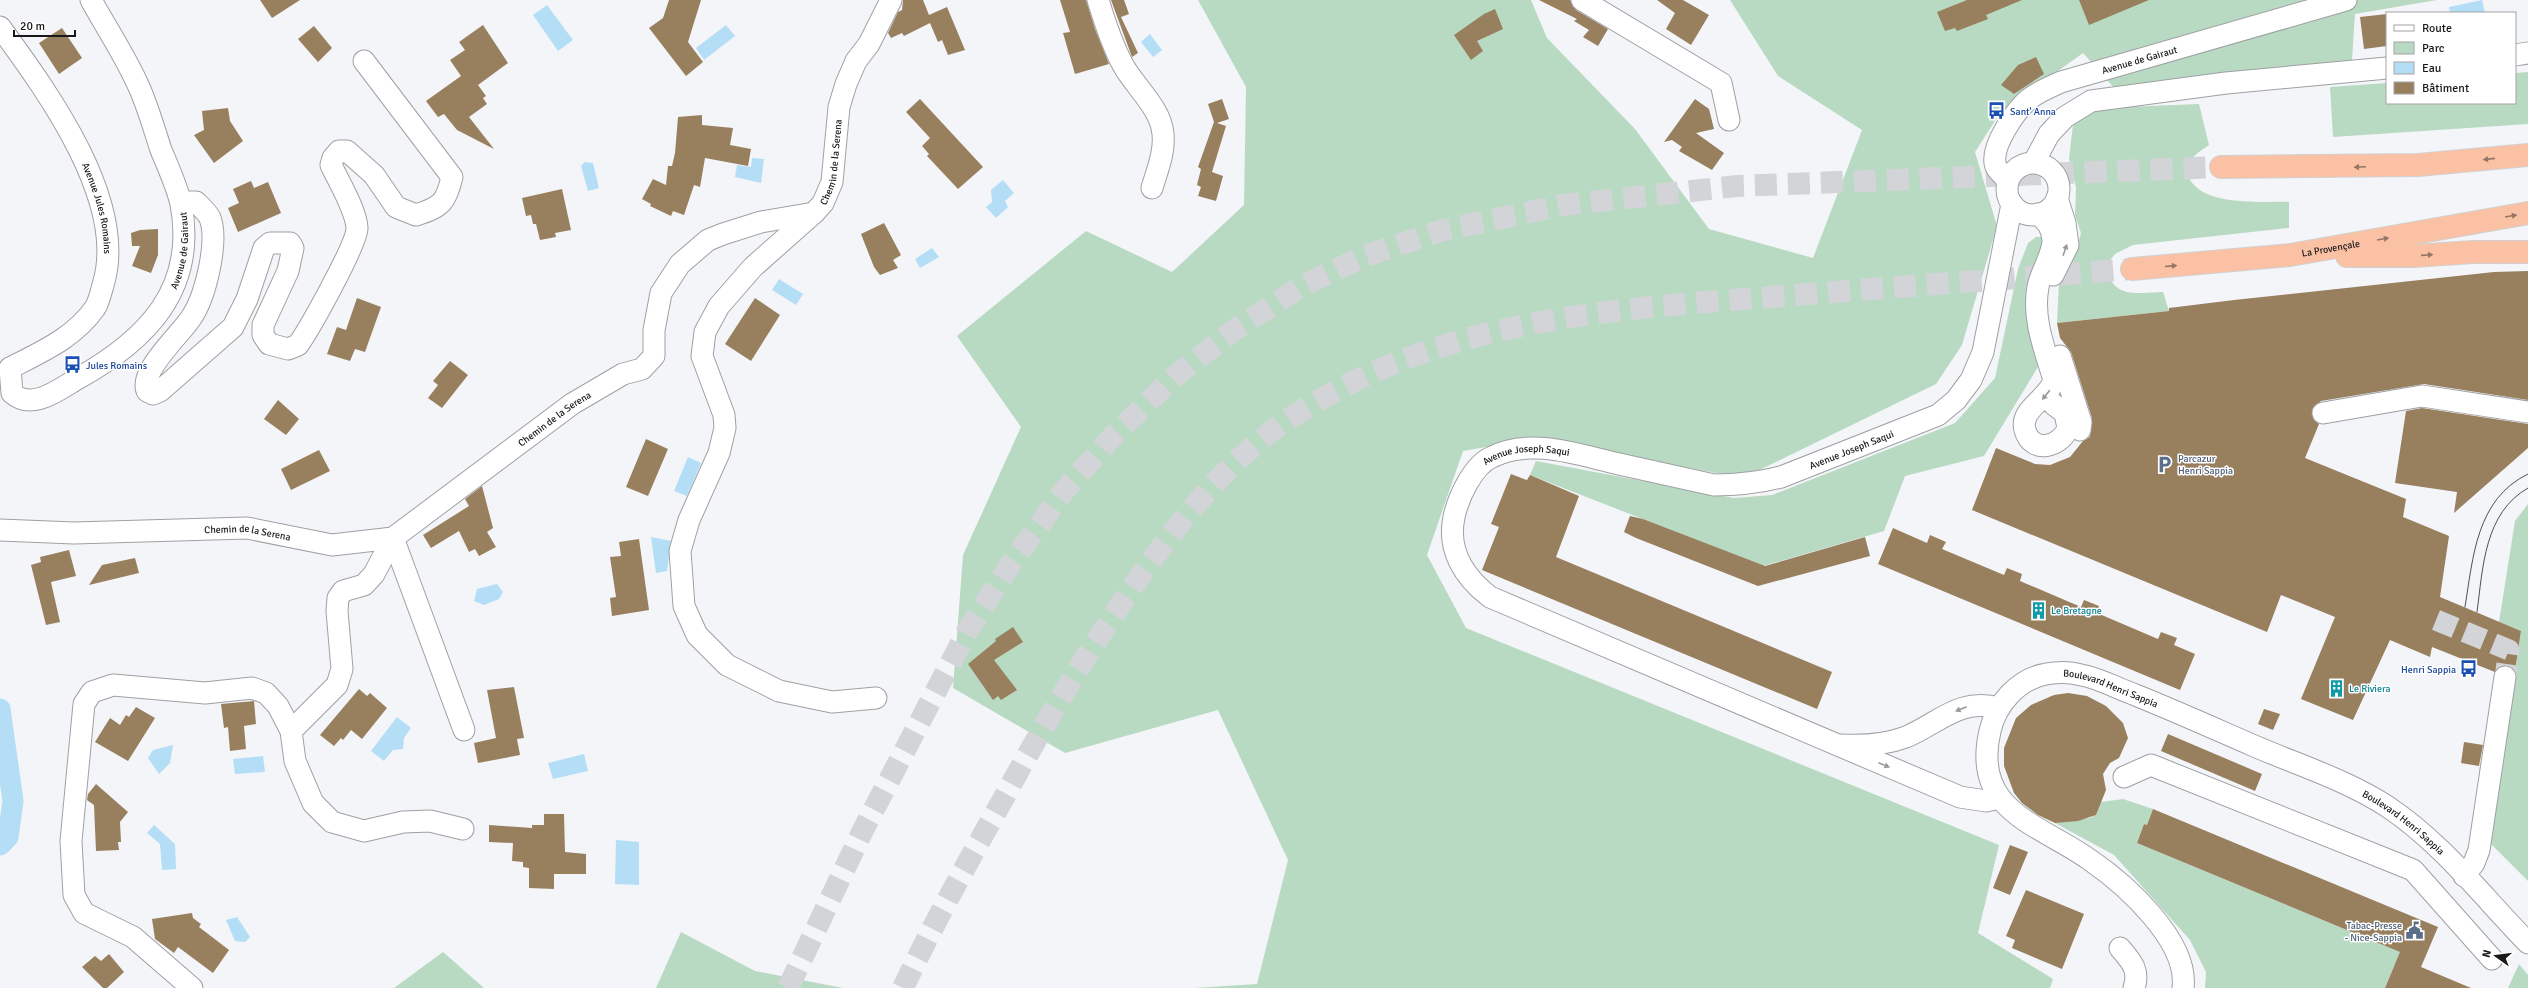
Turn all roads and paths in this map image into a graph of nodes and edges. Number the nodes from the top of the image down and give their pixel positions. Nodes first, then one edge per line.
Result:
1 (91, 0) edge
2 (891, 0) edge
3 (1098, 0) edge
4 (1582, 0) edge
5 (2346, 0) edge
6 (0, 27) edge
7 (2528, 53) edge
8 (2516, 55) edge
9 (364, 61) dead end
10 (2386, 68) edge
11 (1729, 120) dead end
12 (2528, 155) edge
13 (2043, 167) junction
14 (2221, 167) tunnel mouth
15 (2008, 180) junction
16 (1152, 188) dead end
17 (2057, 198) junction
18 (180, 202) junction
19 (2012, 204) junction
20 (814, 213) junction
21 (2528, 213) edge
22 (2034, 214) junction
23 (2528, 252) edge
24 (2290, 255) junction
25 (2132, 269) tunnel mouth
26 (1997, 283) junction
27 (5, 368) edge
28 (2053, 404) dead end
29 (2528, 412) edge
30 (2323, 413) dead end
31 (2034, 456) dead end
32 (0, 530) edge
33 (393, 538) junction
34 (2505, 677) tunnel mouth
35 (876, 698) dead end
36 (1999, 708) junction
37 (464, 730) dead end
38 (291, 731) junction
39 (1835, 745) junction
40 (2124, 777) dead end
41 (1999, 798) junction
42 (463, 829) dead end
43 (2464, 876) junction
44 (2528, 943) edge
45 (2120, 948) dead end
46 (2492, 959) dead end
47 (192, 988) edge
48 (2134, 988) edge
49 (2182, 988) edge

1 - 18 street, Avenue de Gairaut
2 - 20 street, Chemin de la Serena
3 - 16 street
4 - 11 street
5 - 15 street, Avenue de Gairaut
6 - 27 street, Avenue Jules Romains
7 - 8 street
9 - 18 street
10 - 13 street
12 -> 14 highway
13 - 15 street
13 - 17 street
15 - 19 street
17 - 22 street
31 -> 17 street
18 - 27 street, Avenue de Gairaut
19 - 22 street
19 - 26 street, Avenue Joseph Saqui
20 - 33 street, Chemin de la Serena
20 - 35 street
24 -> 21 highway, La Provençale
22 - 26 street, Avenue Joseph Saqui
22 -> 28 street
24 -> 23 highway
25 -> 24 highway, La Provençale
26 - 39 street, Avenue Joseph Saqui
29 - 30 street
32 - 33 street, Chemin de la Serena
33 - 37 street
33 - 38 street
34 - 43 street
36 -> 39 street
36 - 41 street, Boulevard Henri Sappia
36 - 43 street, Boulevard Henri Sappia
38 - 42 street
38 - 47 street
39 -> 41 street, Avenue Joseph Saqui
40 - 46 street
41 - 49 street, Boulevard Henri Sappia
43 - 44 street, Boulevard Henri Sappia
45 - 48 street

